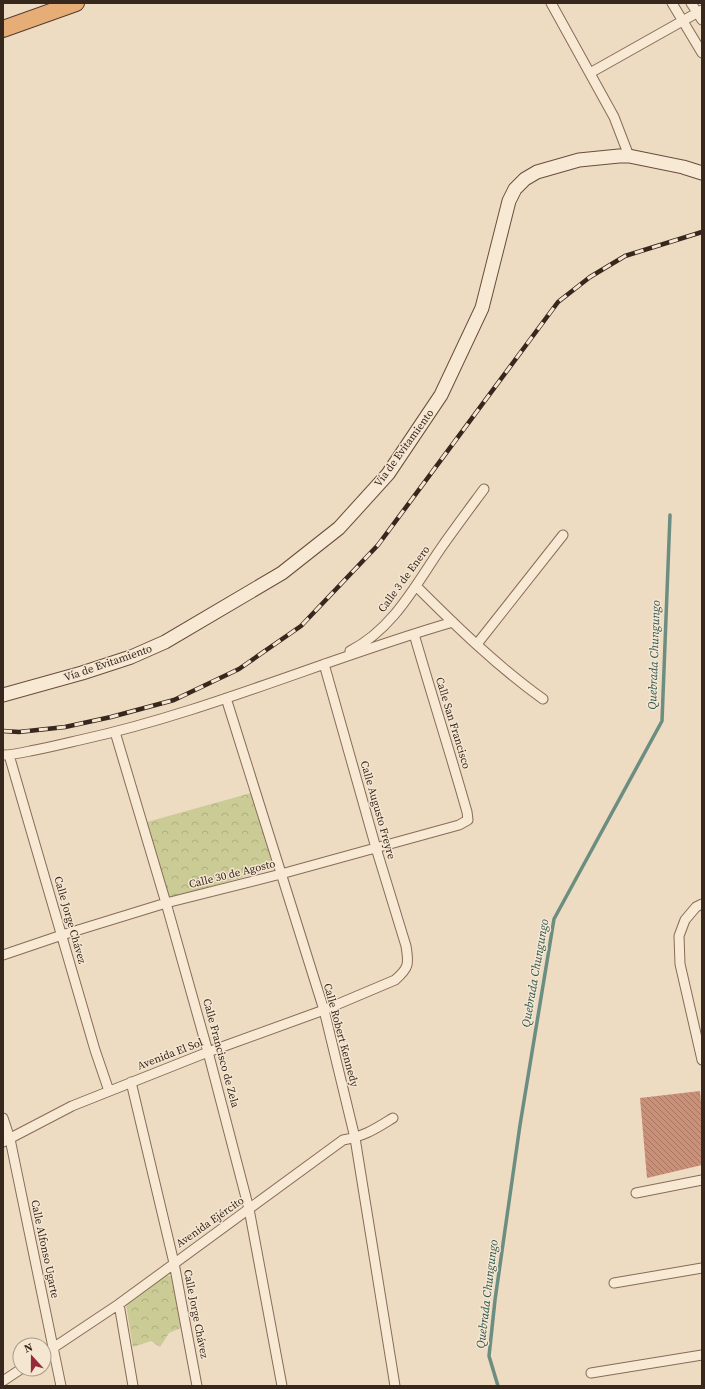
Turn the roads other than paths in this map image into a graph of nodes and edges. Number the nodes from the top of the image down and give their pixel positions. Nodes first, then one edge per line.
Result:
1 (76, 3) edge
2 (551, 3) edge
3 (672, 3) edge
4 (691, 3) edge
5 (700, 14) edge
6 (682, 21) junction
7 (3, 29) edge
8 (702, 53) edge
9 (590, 73) junction
10 (629, 156) junction
11 (702, 173) edge
12 (484, 488) dead end
13 (563, 535) dead end
14 (416, 586) junction
15 (453, 622) junction
16 (414, 634) junction
17 (477, 644) junction
18 (324, 664) junction
19 (3, 695) edge
20 (226, 698) junction
21 (544, 699) dead end
22 (115, 732) junction
23 (6, 755) edge
24 (468, 820) joint
25 (376, 848) junction
26 (281, 874) junction
27 (166, 904) junction
28 (702, 904) edge
29 (62, 935) junction
30 (3, 955) edge
31 (408, 962) joint
32 (324, 1010) junction
33 (208, 1052) junction
34 (702, 1060) edge
35 (131, 1082) junction
36 (109, 1091) junction
37 (3, 1118) edge
38 (393, 1118) dead end
39 (355, 1138) junction
40 (6, 1140) edge
41 (702, 1180) edge
42 (636, 1193) dead end
43 (250, 1209) junction
44 (174, 1263) junction
45 (702, 1268) edge
46 (614, 1283) dead end
47 (119, 1304) junction
48 (54, 1347) junction
49 (702, 1355) edge
50 (591, 1373) dead end
51 (12, 1375) edge
52 (3, 1381) edge
53 (61, 1386) edge
54 (133, 1386) edge
55 (197, 1386) edge
56 (282, 1386) edge
57 (395, 1386) edge

1 - 7 highway
2 - 9 street
3 - 6 street
4 - 5 street
5 - 6 street
6 - 8 street
6 - 9 street
9 - 10 street
10 - 11 main road, Vía de Evitamiento
10 - 19 main road, Vía de Evitamiento
12 - 14 street, Calle 3 de Enero
13 - 17 street
14 - 15 street
14 - 18 street, Calle 3 de Enero
15 - 16 street
15 - 17 street
16 - 18 street
16 - 24 street, Calle San Francisco
17 - 21 street
18 - 20 street
18 - 25 street, Calle Augusto Freyre
20 - 22 street
20 - 26 street, Calle Robert Kennedy
22 - 23 street
22 - 27 street, Calle Francisco de Zela
23 - 29 street, Calle Jorge Chávez
24 - 25 street, Calle 30 de Agosto
25 - 26 street, Calle 30 de Agosto
25 - 31 street, Calle Augusto Freyre
26 - 27 street, Calle 30 de Agosto
26 - 32 street, Calle Robert Kennedy
27 - 29 street, Calle 30 de Agosto
27 - 33 street, Calle Francisco de Zela
28 - 34 street
29 - 30 street, Calle 30 de Agosto
29 - 36 street, Calle Jorge Chávez
31 - 32 street, Avenida El Sol
32 - 33 street, Avenida El Sol
32 - 39 street, Calle Robert Kennedy
33 - 35 street, Avenida El Sol
33 - 43 street, Calle Francisco de Zela
35 - 36 street, Avenida El Sol
35 - 44 street, Calle Jorge Chávez
36 - 40 street, Avenida El Sol
37 - 40 street, Calle Alfonso Ugarte
38 - 39 street, Avenida Ejército
39 - 43 street, Avenida Ejército
39 - 57 street, Calle Robert Kennedy
40 - 48 street, Calle Alfonso Ugarte
41 - 42 street
43 - 44 street, Avenida Ejército
43 - 56 street, Calle Francisco de Zela
44 - 47 street, Avenida Ejército
44 - 55 street, Calle Jorge Chávez
45 - 46 street
47 - 48 street, Avenida Ejército
47 - 54 street
48 - 53 street, Calle Alfonso Ugarte
49 - 50 street
51 - 52 street

